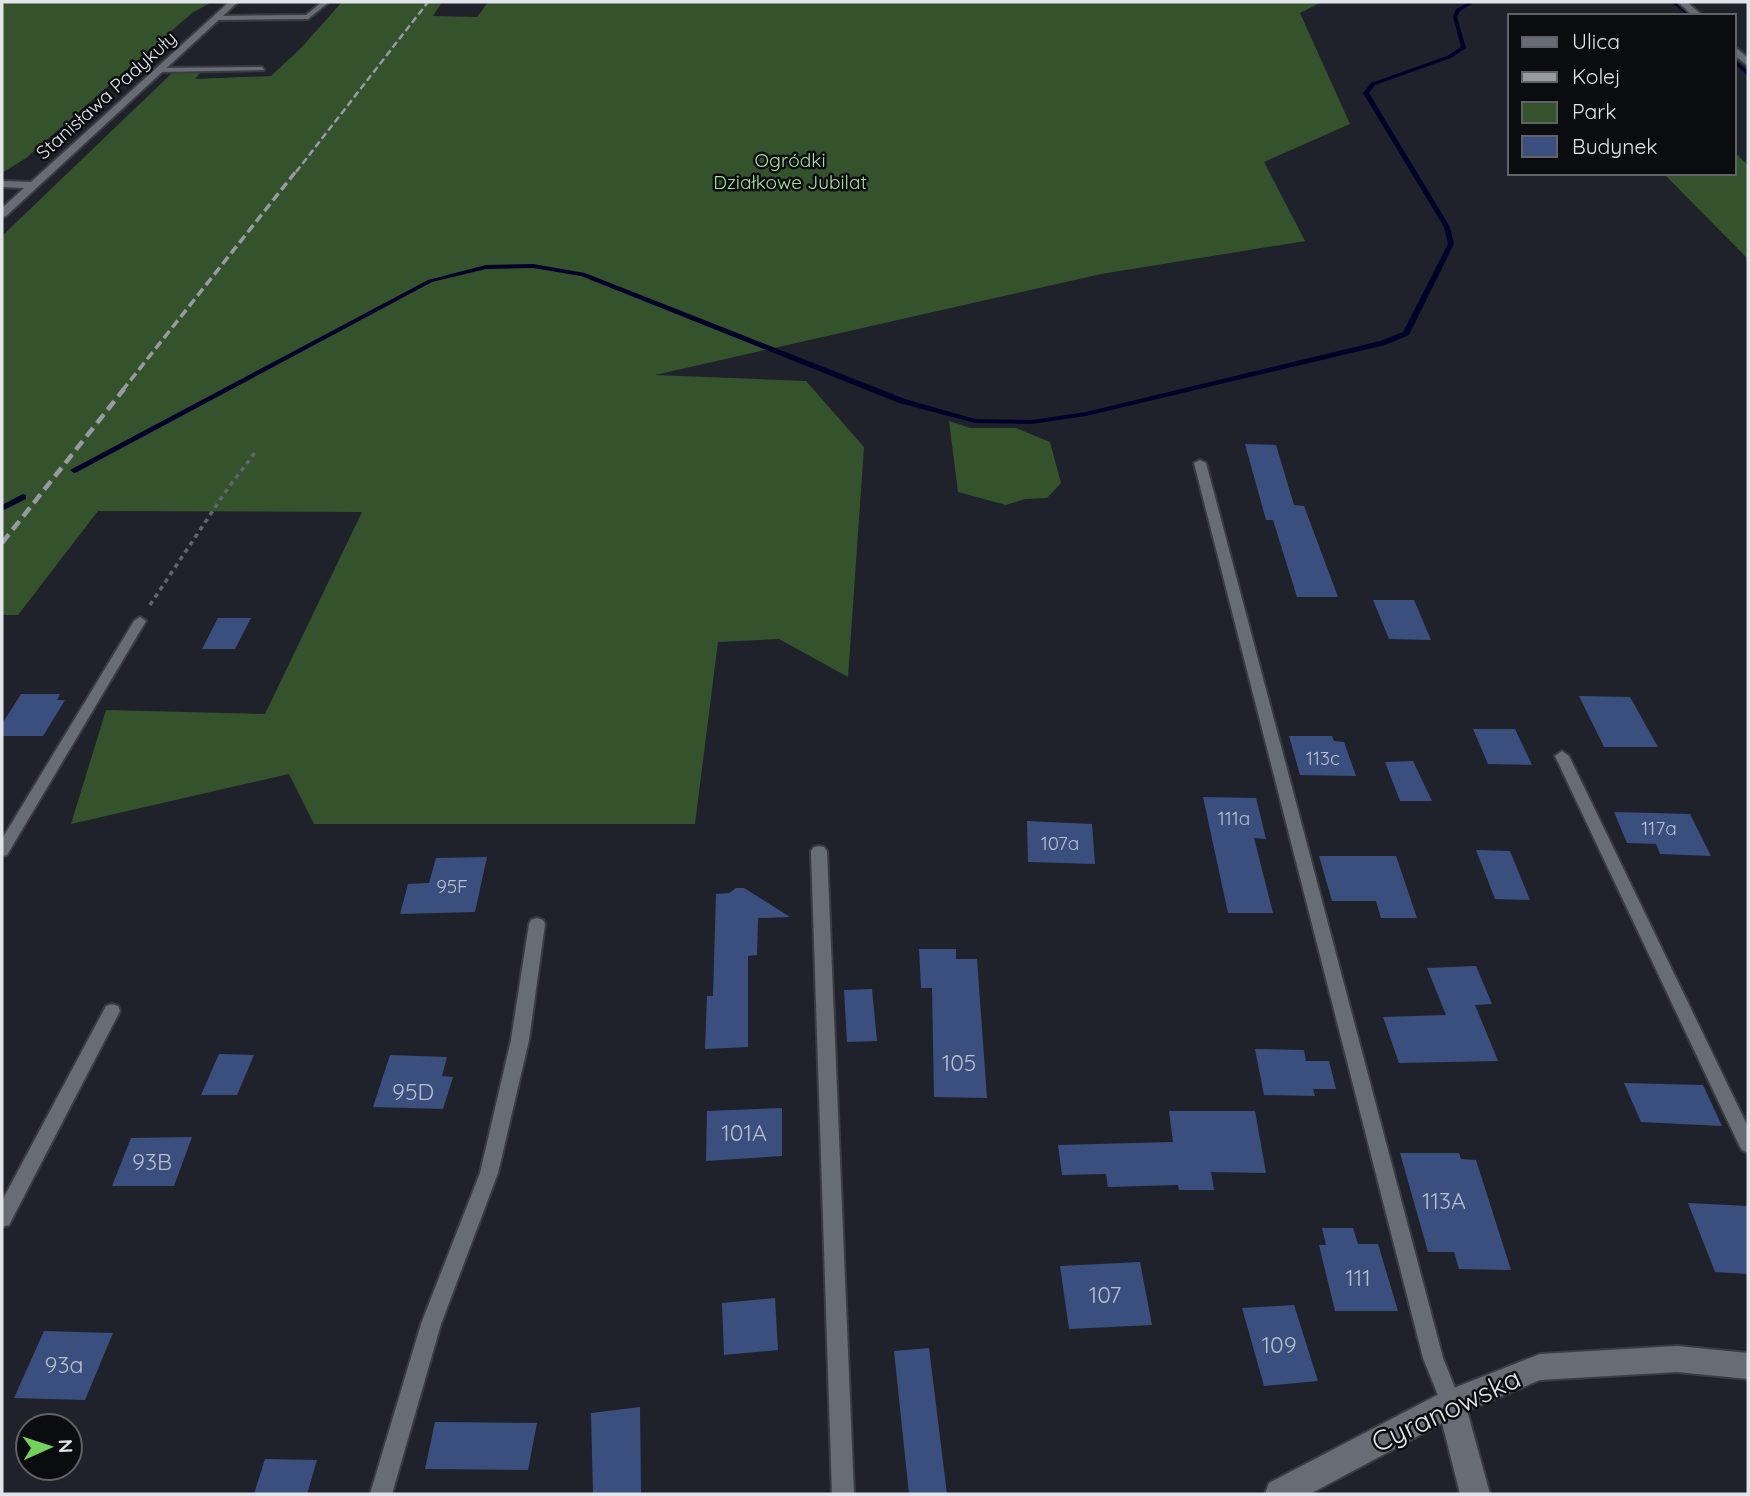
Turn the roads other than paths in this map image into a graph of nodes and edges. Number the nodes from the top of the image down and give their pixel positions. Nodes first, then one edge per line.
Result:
1 (234, 2) edge
2 (326, 2) edge
3 (1682, 2) edge
4 (1697, 14) edge
5 (217, 18) junction
6 (262, 69) dead end
7 (160, 70) junction
8 (2, 184) edge
9 (34, 185) junction
10 (2, 214) edge
11 (1200, 463) dead end
12 (140, 621) road end
13 (1562, 756) dead end
14 (2, 851) edge
15 (819, 852) dead end
16 (537, 924) dead end
17 (112, 1011) dead end
18 (1748, 1145) edge
19 (2, 1219) edge
20 (1748, 1366) edge
21 (1451, 1403) junction
22 (381, 1494) edge
23 (843, 1494) edge
24 (1280, 1494) edge
25 (1475, 1494) edge

1 - 5 street, Stanisława Padykuły
2 - 5 lane
3 - 4 street
5 - 7 street, Stanisława Padykuły
6 - 7 lane
7 - 9 street, Stanisława Padykuły
8 - 9 street
9 - 10 street, Stanisława Padykuły
11 - 21 lane
12 - 14 lane
13 - 18 lane
15 - 23 lane
16 - 22 lane
17 - 19 lane
20 - 21 street, Cyranowska
21 - 24 street, Cyranowska
21 - 25 street

